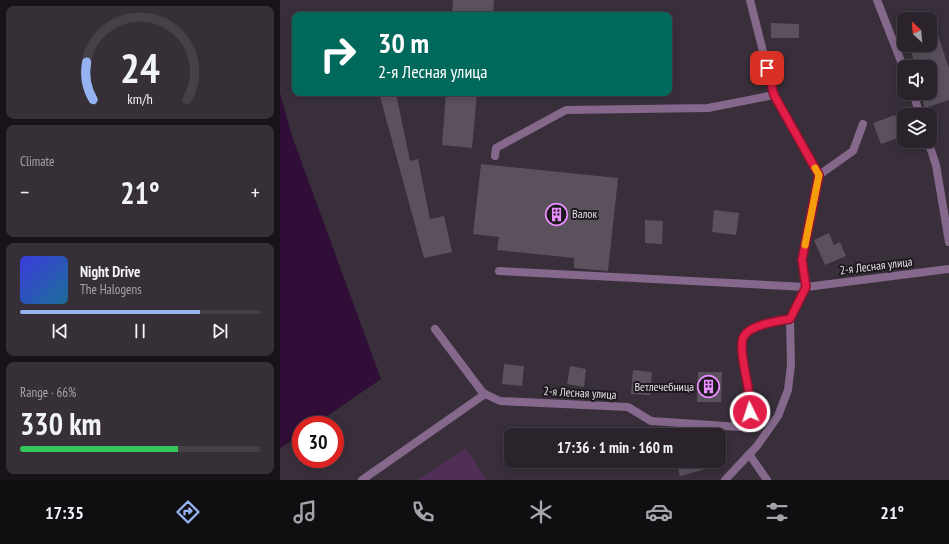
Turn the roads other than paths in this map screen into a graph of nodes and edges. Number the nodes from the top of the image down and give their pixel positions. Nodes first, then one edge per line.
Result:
1 (750, 0) edge
2 (877, 0) edge
3 (900, 60) edge
4 (774, 95) junction
5 (863, 124) dead end
6 (930, 148) edge
7 (495, 156) dead end
8 (819, 175) junction
9 (949, 242) edge
10 (949, 270) edge
11 (499, 271) dead end
12 (806, 287) junction
13 (790, 319) junction
14 (435, 329) dead end
15 (485, 394) junction
16 (749, 454) junction
17 (362, 480) edge
18 (725, 480) edge
19 (767, 480) edge

1 - 4 street
2 - 3 street
4 - 7 street
4 - 8 street
5 - 8 street
6 - 9 street
8 - 12 street
10 - 12 street, 2-я Лесная улица
11 - 12 street, 2-я Лесная улица
12 - 13 street
13 - 15 street, 2-я Лесная улица
13 - 16 street
14 - 15 street, 2-я Лесная улица
15 - 17 street
16 - 18 street
16 - 19 street

